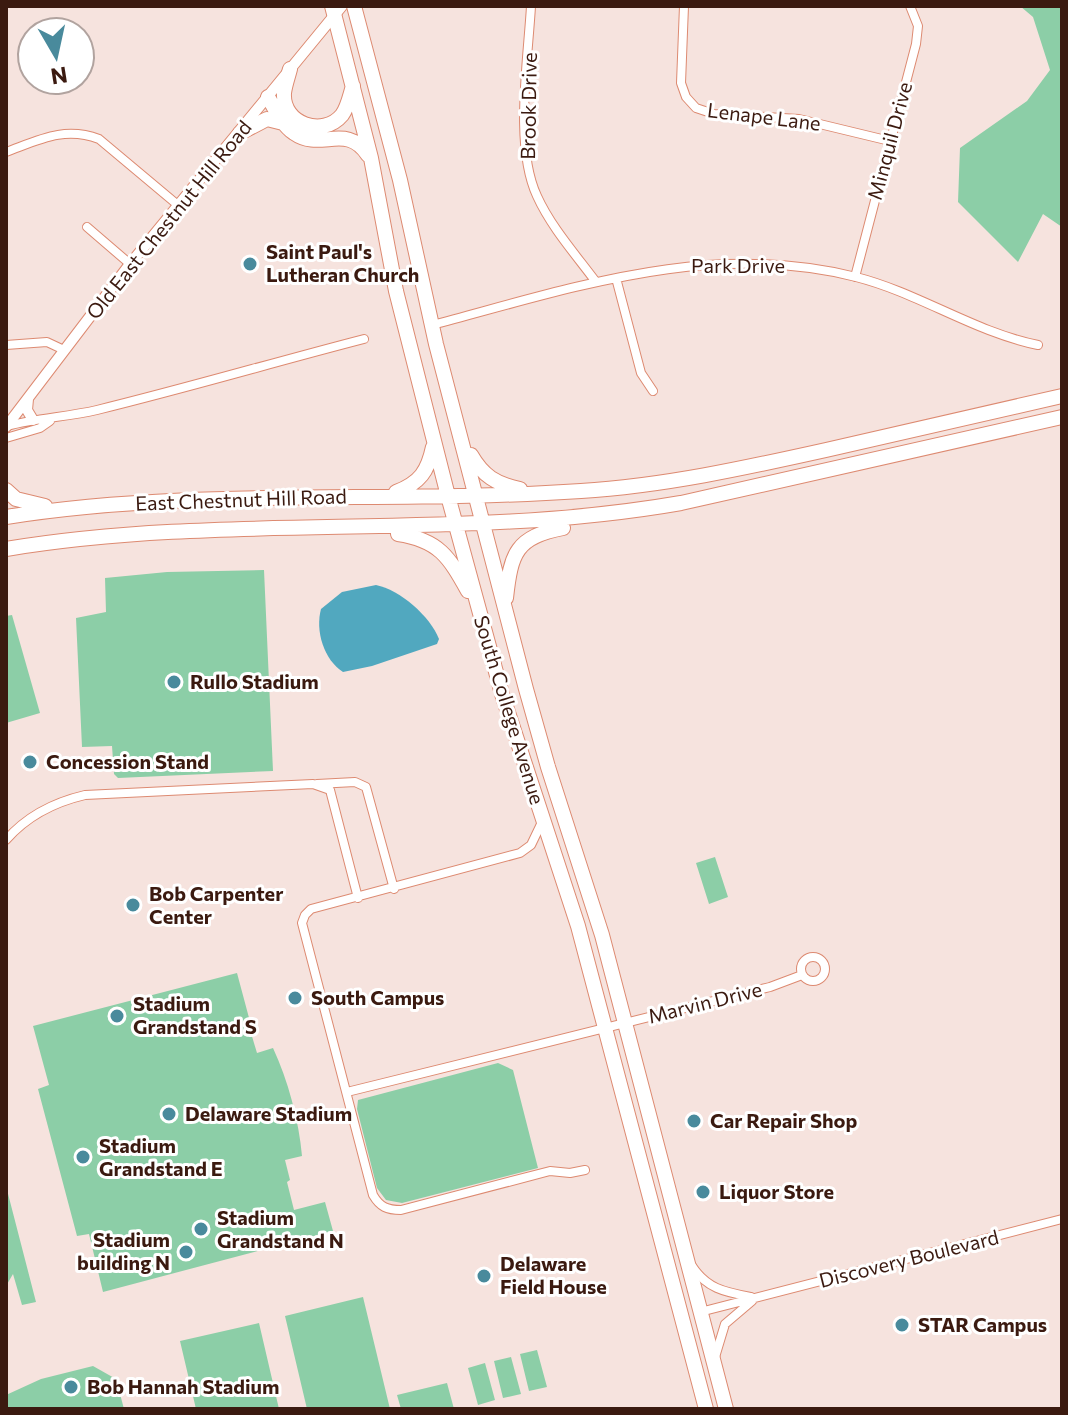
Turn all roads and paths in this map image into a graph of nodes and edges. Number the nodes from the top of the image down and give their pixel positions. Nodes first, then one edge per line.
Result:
1 (354, 6) edge
2 (531, 6) edge
3 (684, 6) edge
4 (910, 6) edge
5 (336, 9) edge
6 (290, 69) junction
7 (353, 85) junction
8 (268, 97) junction
9 (283, 123) junction
10 (240, 133) junction
11 (890, 141) junction
12 (6, 152) edge
13 (371, 158) junction
14 (179, 206) junction
15 (87, 227) dead end
16 (130, 264) junction
17 (855, 277) junction
18 (616, 278) junction
19 (596, 282) junction
20 (432, 325) junction
21 (364, 339) dead end
22 (6, 345) edge
23 (1038, 345) dead end
24 (64, 350) junction
25 (653, 391) dead end
26 (1062, 396) edge
27 (28, 397) junction
28 (1062, 417) edge
29 (33, 420) junction
30 (51, 420) junction
31 (6, 426) edge
32 (460, 433) junction
33 (6, 438) edge
34 (434, 443) junction
35 (6, 490) edge
36 (544, 493) junction
37 (387, 496) junction
38 (448, 496) junction
39 (477, 496) junction
40 (65, 508) junction
41 (622, 514) junction
42 (6, 517) edge
43 (484, 525) junction
44 (456, 526) junction
45 (360, 528) junction
46 (6, 549) edge
47 (505, 606) junction
48 (478, 608) junction
49 (313, 784) junction
50 (543, 820) junction
51 (6, 840) edge
52 (394, 889) junction
53 (358, 898) junction
54 (802, 975) dead end
55 (625, 1023) junction
56 (606, 1028) junction
57 (347, 1092) junction
58 (585, 1170) dead end
59 (1062, 1219) edge
60 (686, 1255) junction
61 (756, 1298) junction
62 (700, 1312) junction
63 (714, 1363) junction
64 (706, 1409) edge
65 (726, 1409) edge

1 - 20 main road, South College Avenue
2 - 19 street, Brook Drive
3 - 11 street, Lenape Lane
4 - 11 street, Minquil Drive
5 - 6 street, Old East Chestnut Hill Road
5 - 7 main road, South College Avenue
6 - 7 main road
6 - 8 street, Old East Chestnut Hill Road
7 - 13 main road, South College Avenue
8 - 9 main road
8 - 10 street, Old East Chestnut Hill Road
9 - 10 main road
9 - 13 main road
10 - 14 street, Old East Chestnut Hill Road
11 - 17 street, Minquil Drive
12 - 14 street
13 - 34 main road, South College Avenue
14 - 16 street, Old East Chestnut Hill Road
15 - 16 street
16 - 24 street, Old East Chestnut Hill Road
17 - 18 street, Park Drive
17 - 23 street, Park Drive
18 - 19 street, Park Drive
18 - 25 street
19 - 20 street, Park Drive
20 - 32 main road, South College Avenue
21 - 30 street
22 - 24 street
24 - 27 street, Old East Chestnut Hill Road
26 - 36 main road
27 - 29 street
27 - 31 street, Old East Chestnut Hill Road
28 - 41 main road
29 - 30 street
29 - 31 street
30 - 33 street
32 - 36 main road
32 - 39 main road, South College Avenue
34 - 37 main road
34 - 38 main road, South College Avenue
35 - 40 main road
36 - 39 main road, East Chestnut Hill Road
37 - 38 main road, East Chestnut Hill Road
37 - 40 main road, East Chestnut Hill Road
38 - 39 main road, East Chestnut Hill Road
38 - 44 main road, South College Avenue
39 - 43 main road, South College Avenue
40 - 42 main road, East Chestnut Hill Road
41 - 43 main road, East Chestnut Hill Road
41 - 47 main road
43 - 44 main road, East Chestnut Hill Road
43 - 47 main road, South College Avenue
44 - 45 main road, East Chestnut Hill Road
44 - 48 main road, South College Avenue
45 - 46 main road, East Chestnut Hill Road
45 - 48 main road
47 - 55 main road, South College Avenue
48 - 50 main road, South College Avenue
49 - 51 street
49 - 52 street
49 - 53 street
50 - 52 street
50 - 56 main road, South College Avenue
52 - 53 street
53 - 57 street
54 - 55 street, Marvin Drive
55 - 56 street, Marvin Drive
55 - 60 main road, South College Avenue
56 - 57 street, Marvin Drive
56 - 64 main road, South College Avenue
57 - 58 street
59 - 61 street, Discovery Boulevard
60 - 61 street, Discovery Boulevard
60 - 62 main road, South College Avenue
61 - 62 street, Discovery Boulevard
61 - 63 street, Discovery Boulevard
62 - 63 main road, South College Avenue
63 - 65 main road, South College Avenue

